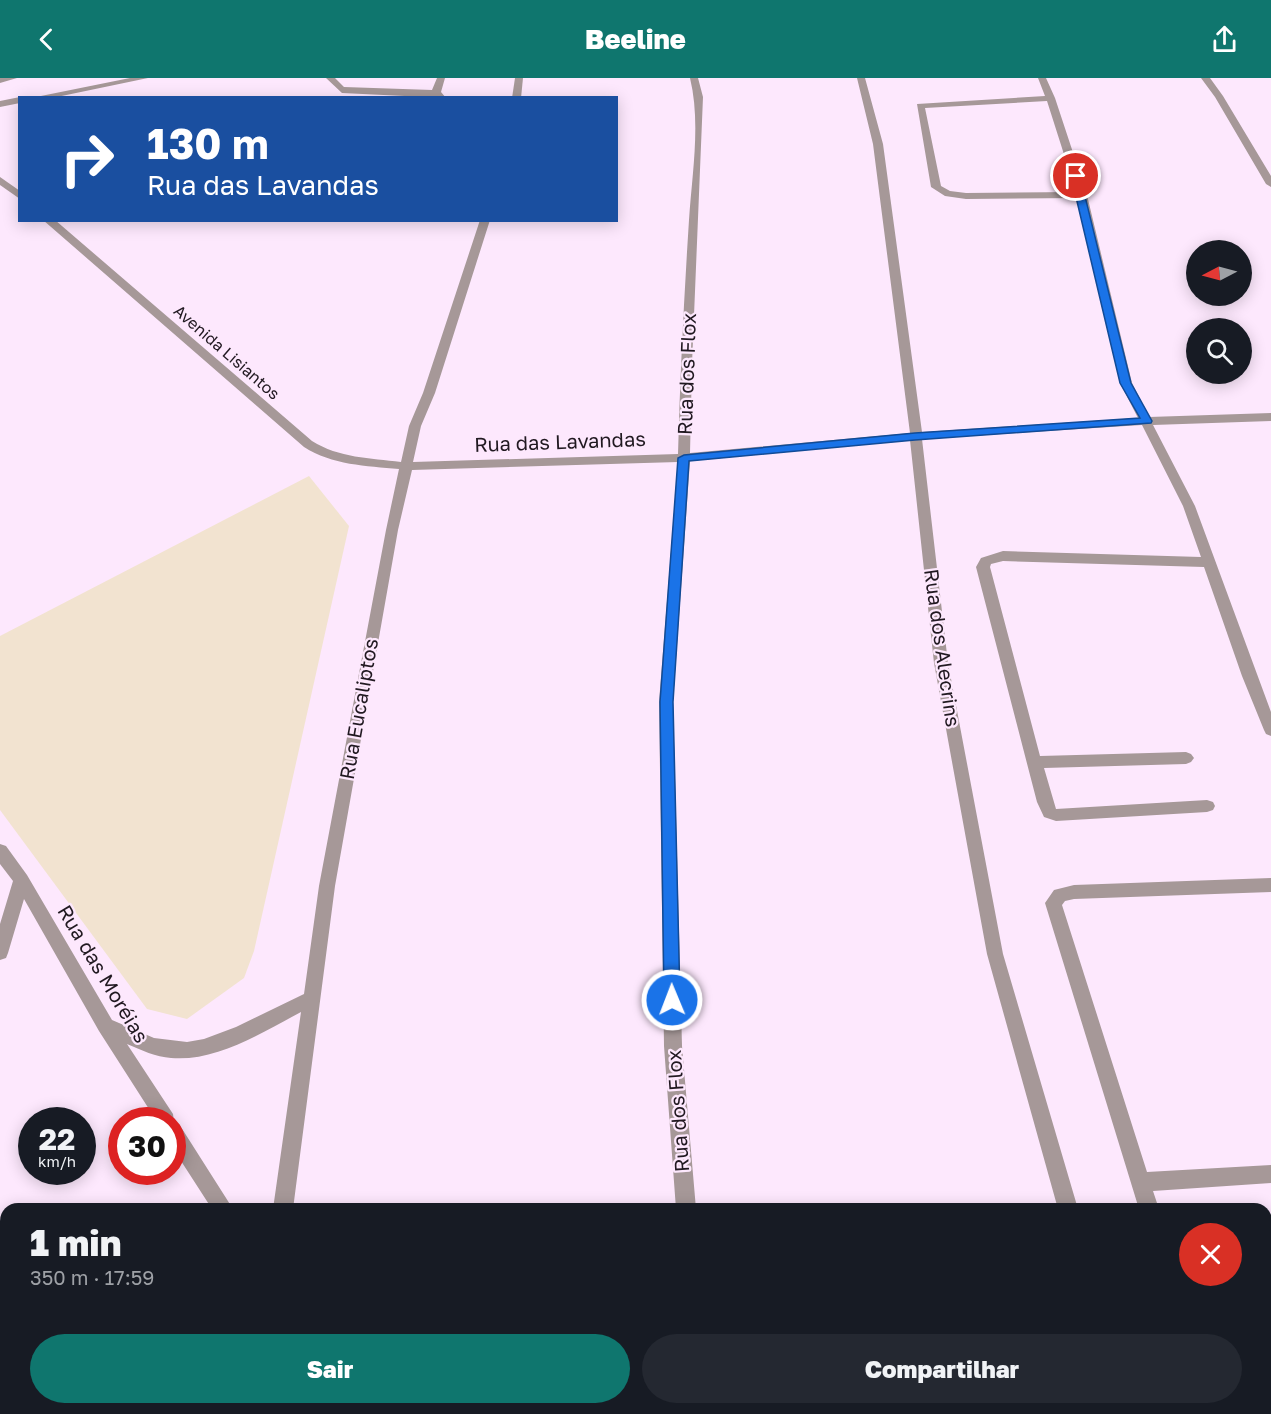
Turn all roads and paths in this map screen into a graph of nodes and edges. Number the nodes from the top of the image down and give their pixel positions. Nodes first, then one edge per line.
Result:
1 (13, 78) edge
2 (144, 78) edge
3 (330, 78) edge
4 (441, 78) edge
5 (519, 78) edge
6 (694, 78) edge
7 (861, 78) edge
8 (1042, 78) edge
9 (1205, 78) edge
10 (0, 80) edge
11 (439, 95) edge
12 (46, 96) edge
13 (516, 96) edge
14 (1051, 98) junction
15 (18, 100) edge
16 (0, 104) edge
17 (0, 180) edge
18 (1271, 184) edge
19 (18, 194) edge
20 (1082, 195) junction
21 (50, 222) edge
22 (484, 222) edge
23 (1271, 417) edge
24 (1147, 421) junction
25 (915, 436) junction
26 (684, 458) junction
27 (405, 466) junction
28 (1209, 562) junction
29 (1271, 730) edge
30 (1185, 758) dead end
31 (1035, 762) junction
32 (1207, 806) dead end
33 (0, 851) edge
34 (21, 880) junction
35 (1271, 885) edge
36 (0, 953) edge
37 (312, 998) junction
38 (105, 1025) junction
39 (158, 1107) edge
40 (186, 1152) edge
41 (1271, 1173) edge
42 (1141, 1182) junction
43 (219, 1203) edge
44 (284, 1203) edge
45 (686, 1203) edge
46 (1066, 1203) edge
47 (1147, 1203) edge

1 - 10 street
2 - 12 street
3 - 11 street
4 - 11 street
5 - 13 street
6 - 26 street, Rua dos Flox
7 - 25 street, Rua dos Alecrins
8 - 14 street
9 - 18 street
14 - 20 street
14 - 20 street
15 - 16 street
17 - 19 street
20 - 24 street
21 - 27 street, Avenida Lisiantos
22 - 27 street, Rua Eucaliptos
23 - 24 street, Rua das Lavandas
24 - 25 street, Rua das Lavandas
24 - 28 street
25 - 26 street, Rua das Lavandas
25 - 46 street, Rua dos Alecrins
26 - 27 street, Rua das Lavandas
26 - 45 street, Rua dos Flox
27 - 37 street, Rua Eucaliptos
28 - 29 street
28 - 31 street
30 - 31 street
31 - 32 street
33 - 34 street, Rua das Moréias
34 - 36 street
34 - 38 street, Rua das Moréias
35 - 42 street
37 - 38 street
37 - 44 street, Rua Eucaliptos
38 - 39 street, Rua das Moréias
40 - 43 street
41 - 42 street
42 - 47 street

